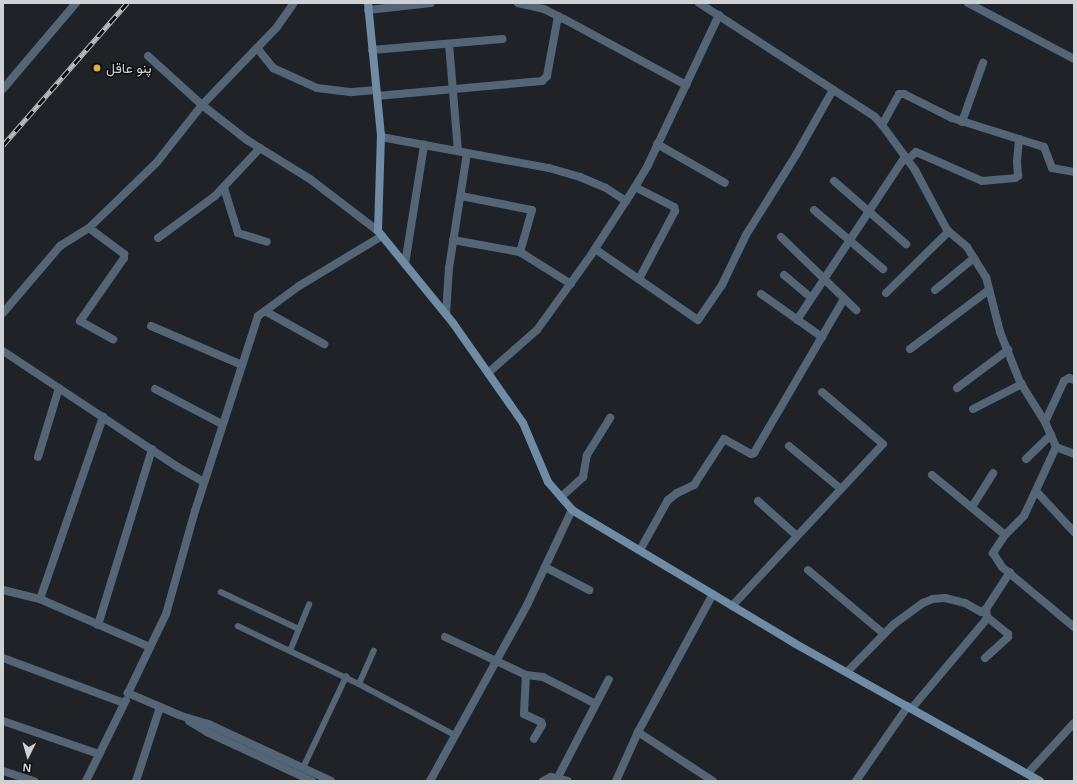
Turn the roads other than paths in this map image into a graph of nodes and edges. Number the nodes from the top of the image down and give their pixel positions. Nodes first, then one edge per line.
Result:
1 (76, 3) edge
2 (294, 3) edge
3 (431, 3) edge
4 (518, 3) edge
5 (699, 3) edge
6 (973, 4) edge
7 (368, 6) edge
8 (719, 15) junction
9 (558, 16) junction
10 (503, 39) dead end
11 (449, 44) junction
12 (256, 48) junction
13 (372, 50) junction
14 (148, 56) dead end
15 (1074, 59) edge
16 (983, 63) dead end
17 (686, 85) junction
18 (452, 88) junction
19 (3, 89) edge
20 (833, 90) junction
21 (377, 93) junction
22 (202, 105) junction
23 (962, 122) junction
24 (882, 125) junction
25 (381, 138) junction
26 (1019, 139) junction
27 (657, 144) junction
28 (424, 145) junction
29 (260, 148) junction
30 (458, 151) junction
31 (467, 153) junction
32 (906, 158) junction
33 (1074, 172) edge
34 (834, 181) dead end
35 (725, 183) dead end
36 (635, 187) junction
37 (224, 188) junction
38 (461, 196) junction
39 (626, 200) junction
40 (814, 210) dead end
41 (870, 211) junction
42 (88, 228) junction
43 (949, 231) junction
44 (380, 234) junction
45 (781, 237) dead end
46 (158, 238) dead end
47 (454, 240) junction
48 (851, 240) junction
49 (267, 242) dead end
50 (906, 244) dead end
51 (595, 249) junction
52 (520, 252) junction
53 (974, 258) junction
54 (404, 264) junction
55 (883, 269) dead end
56 (784, 275) dead end
57 (639, 279) junction
58 (823, 279) junction
59 (571, 284) junction
60 (935, 290) dead end
61 (989, 290) junction
62 (886, 293) dead end
63 (761, 294) dead end
64 (811, 298) junction
65 (844, 299) junction
66 (856, 310) dead end
67 (265, 311) junction
68 (3, 313) edge
69 (446, 314) junction
70 (797, 320) junction
71 (151, 326) dead end
72 (822, 338) junction
73 (113, 339) dead end
74 (324, 344) dead end
75 (910, 349) dead end
76 (1008, 350) junction
77 (3, 351) edge
78 (242, 365) junction
79 (488, 373) junction
80 (1074, 380) edge
81 (1022, 384) junction
82 (59, 388) junction
83 (957, 388) dead end
84 (155, 389) dead end
85 (822, 392) dead end
86 (973, 409) dead end
87 (103, 417) junction
88 (610, 418) dead end
89 (1045, 422) junction
90 (222, 424) junction
91 (1051, 435) junction
92 (789, 446) dead end
93 (1056, 447) junction
94 (152, 449) junction
95 (1074, 454) edge
96 (38, 457) dead end
97 (1026, 459) dead end
98 (993, 473) dead end
99 (932, 475) dead end
100 (204, 482) junction
101 (841, 489) junction
102 (1036, 491) junction
103 (561, 497) junction
104 (758, 501) dead end
105 (972, 507) junction
106 (572, 510) junction
107 (1074, 532) edge
108 (1005, 535) junction
109 (797, 536) junction
110 (640, 550) junction
111 (545, 567) junction
112 (808, 570) dead end
113 (1010, 572) junction
114 (3, 590) edge
115 (589, 590) dead end
116 (221, 592) dead end
117 (713, 594) junction
118 (40, 599) junction
119 (309, 605) dead end
120 (732, 606) junction
121 (987, 613) junction
122 (98, 624) junction
123 (238, 626) dead end
124 (1074, 627) edge
125 (300, 629) junction
126 (884, 634) junction
127 (445, 637) dead end
128 (150, 647) junction
129 (290, 651) junction
130 (374, 651) dead end
131 (3, 658) edge
132 (985, 658) dead end
133 (496, 659) junction
134 (847, 672) junction
135 (526, 675) junction
136 (346, 678) junction
137 (609, 679) dead end
138 (359, 684) junction
139 (128, 693) junction
140 (592, 702) dead end
141 (124, 703) junction
142 (160, 707) junction
143 (910, 707) junction
144 (179, 715) junction
145 (3, 721) edge
146 (1074, 723) edge
147 (638, 732) junction
148 (455, 735) junction
149 (534, 739) dead end
150 (99, 754) junction
151 (303, 768) junction
152 (3, 770) edge
153 (558, 778) junction
154 (1033, 778) edge
155 (34, 781) edge
156 (86, 781) edge
157 (136, 781) edge
158 (312, 781) edge
159 (331, 781) edge
160 (430, 781) edge
161 (543, 781) edge
162 (568, 781) edge
163 (616, 781) edge
164 (713, 781) edge
165 (856, 781) edge

1 - 19 street
2 - 12 street
3 - 7 street
4 - 9 street
5 - 8 street
6 - 15 street
7 - 13 street
8 - 17 street
8 - 20 street
9 - 17 street
9 - 18 street
10 - 11 street
11 - 13 street
11 - 18 street
12 - 21 street
12 - 22 street
13 - 21 street
14 - 22 street
16 - 23 street
17 - 27 street
18 - 21 street
18 - 30 street
20 - 24 street
20 - 57 street
21 - 25 street
22 - 29 street
22 - 42 street
23 - 24 street
23 - 26 street
24 - 32 street
25 - 28 street
25 - 44 street
26 - 32 street
26 - 33 street
27 - 35 street
27 - 36 street
28 - 30 street
28 - 54 street
29 - 37 street
29 - 44 street
30 - 31 street
31 - 38 street
31 - 39 street
32 - 41 street
32 - 43 street
34 - 41 street
36 - 39 street
36 - 57 street
37 - 46 street
37 - 49 street
38 - 47 street
38 - 52 street
39 - 51 street
40 - 48 street
41 - 48 street
41 - 50 street
42 - 68 street
42 - 73 street
43 - 53 street
43 - 62 street
44 - 54 street
44 - 67 street
45 - 58 street
47 - 52 street
47 - 69 street
48 - 55 street
48 - 58 street
51 - 57 street
51 - 59 street
52 - 59 street
53 - 60 street
53 - 61 street
54 - 69 street
56 - 64 street
58 - 64 street
58 - 65 street
59 - 79 street
61 - 75 street
61 - 76 street
63 - 70 street
64 - 70 street
65 - 66 street
65 - 72 street
67 - 74 street
67 - 78 street
69 - 79 street
70 - 72 street
71 - 78 street
72 - 110 street
76 - 81 street
76 - 83 street
77 - 82 street
78 - 90 street
79 - 103 street
80 - 89 street
81 - 86 street
81 - 89 street
82 - 87 street
82 - 96 street
84 - 90 street
85 - 101 street
87 - 94 street
87 - 118 street
88 - 103 street
89 - 91 street
90 - 100 street
91 - 93 street
91 - 97 street
92 - 101 street
93 - 95 street
93 - 102 street
94 - 100 street
94 - 122 street
98 - 105 street
99 - 105 street
100 - 128 street
101 - 109 street
102 - 107 street
102 - 108 street
103 - 106 street
104 - 109 street
105 - 108 street
106 - 110 street
106 - 111 street
108 - 113 street
109 - 120 street
110 - 117 street
111 - 115 street
111 - 133 street
112 - 126 street
113 - 121 street
113 - 124 street
114 - 118 street
116 - 125 lane
117 - 120 street
117 - 147 street
118 - 122 street
119 - 125 lane
120 - 134 street
121 - 126 street
121 - 132 street
121 - 143 street
122 - 128 street
123 - 129 lane
125 - 129 lane
126 - 134 street
127 - 133 street
128 - 139 street
129 - 136 lane
130 - 138 lane
131 - 141 street
133 - 135 street
133 - 148 street
134 - 143 street
135 - 140 street
135 - 149 street
136 - 138 lane
136 - 151 lane
137 - 153 street
138 - 148 lane
139 - 141 street
139 - 142 street
141 - 150 street
142 - 144 street
142 - 157 street
143 - 154 street
143 - 165 street
144 - 151 street
144 - 158 street
145 - 150 street
146 - 154 street
147 - 163 street
147 - 164 street
148 - 160 street
150 - 156 street
151 - 159 street
152 - 155 street
153 - 161 street
153 - 162 street

